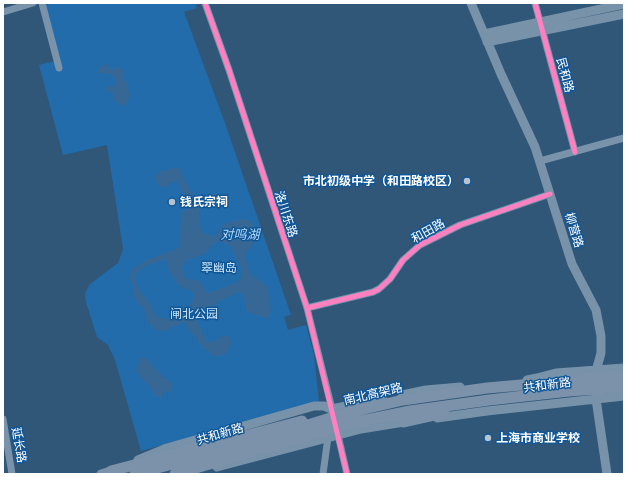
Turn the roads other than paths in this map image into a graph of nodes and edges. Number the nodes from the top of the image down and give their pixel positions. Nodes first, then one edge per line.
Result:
1 (33, 3) edge
2 (42, 3) edge
3 (205, 3) edge
4 (470, 3) edge
5 (535, 3) edge
6 (624, 4) edge
7 (3, 12) edge
8 (624, 14) edge
9 (541, 26) junction
10 (485, 38) junction
11 (60, 68) dead end
12 (624, 138) edge
13 (575, 152) junction
14 (540, 161) junction
15 (550, 194) junction
16 (307, 308) junction
17 (624, 368) edge
18 (596, 373) junction
19 (624, 373) edge
20 (624, 376) edge
21 (624, 388) edge
22 (596, 395) junction
23 (624, 396) edge
24 (332, 409) junction
25 (347, 413) junction
26 (3, 419) edge
27 (404, 422) junction
28 (338, 435) junction
29 (328, 437) junction
30 (106, 473) edge
31 (12, 474) edge
32 (135, 474) edge
33 (175, 474) edge
34 (192, 474) edge
35 (323, 474) edge
36 (347, 474) edge
37 (607, 474) edge

1 - 7 street
2 - 11 street
3 - 16 street, 洛川东路
4 - 10 main road, 柳营路
5 - 9 street, 民和路
6 - 9 main road
8 - 9 main road
9 - 10 main road
9 - 13 street, 民和路
10 - 14 main road, 柳营路
12 - 13 street
13 - 14 street
14 - 15 main road, 柳营路
15 - 16 street, 和田路
15 - 18 main road, 柳营路
16 - 24 street, 洛川东路
17 - 18 main road, 共和新路
18 - 19 main road, 共和新路
18 - 22 main road, 柳营路
18 - 24 main road, 共和新路
20 - 25 highway, 南北高架路, bridge
21 - 22 main road, 共和新路
21 - 27 highway, bridge
21 - 33 highway, 南北高架路, bridge
22 - 23 main road, 共和新路
22 - 27 main road, 共和新路
22 - 37 main road, 柳营路
24 - 28 street, 洛川东路
24 - 30 main road, 共和新路
24 - 30 main road, 共和新路
25 - 30 highway, bridge
25 - 32 highway, 南北高架路, bridge
26 - 31 street, 延长路
27 - 28 main road, 共和新路
28 - 29 main road, 共和新路
28 - 36 street, 洛川东路
29 - 34 main road, 共和新路
29 - 35 street

